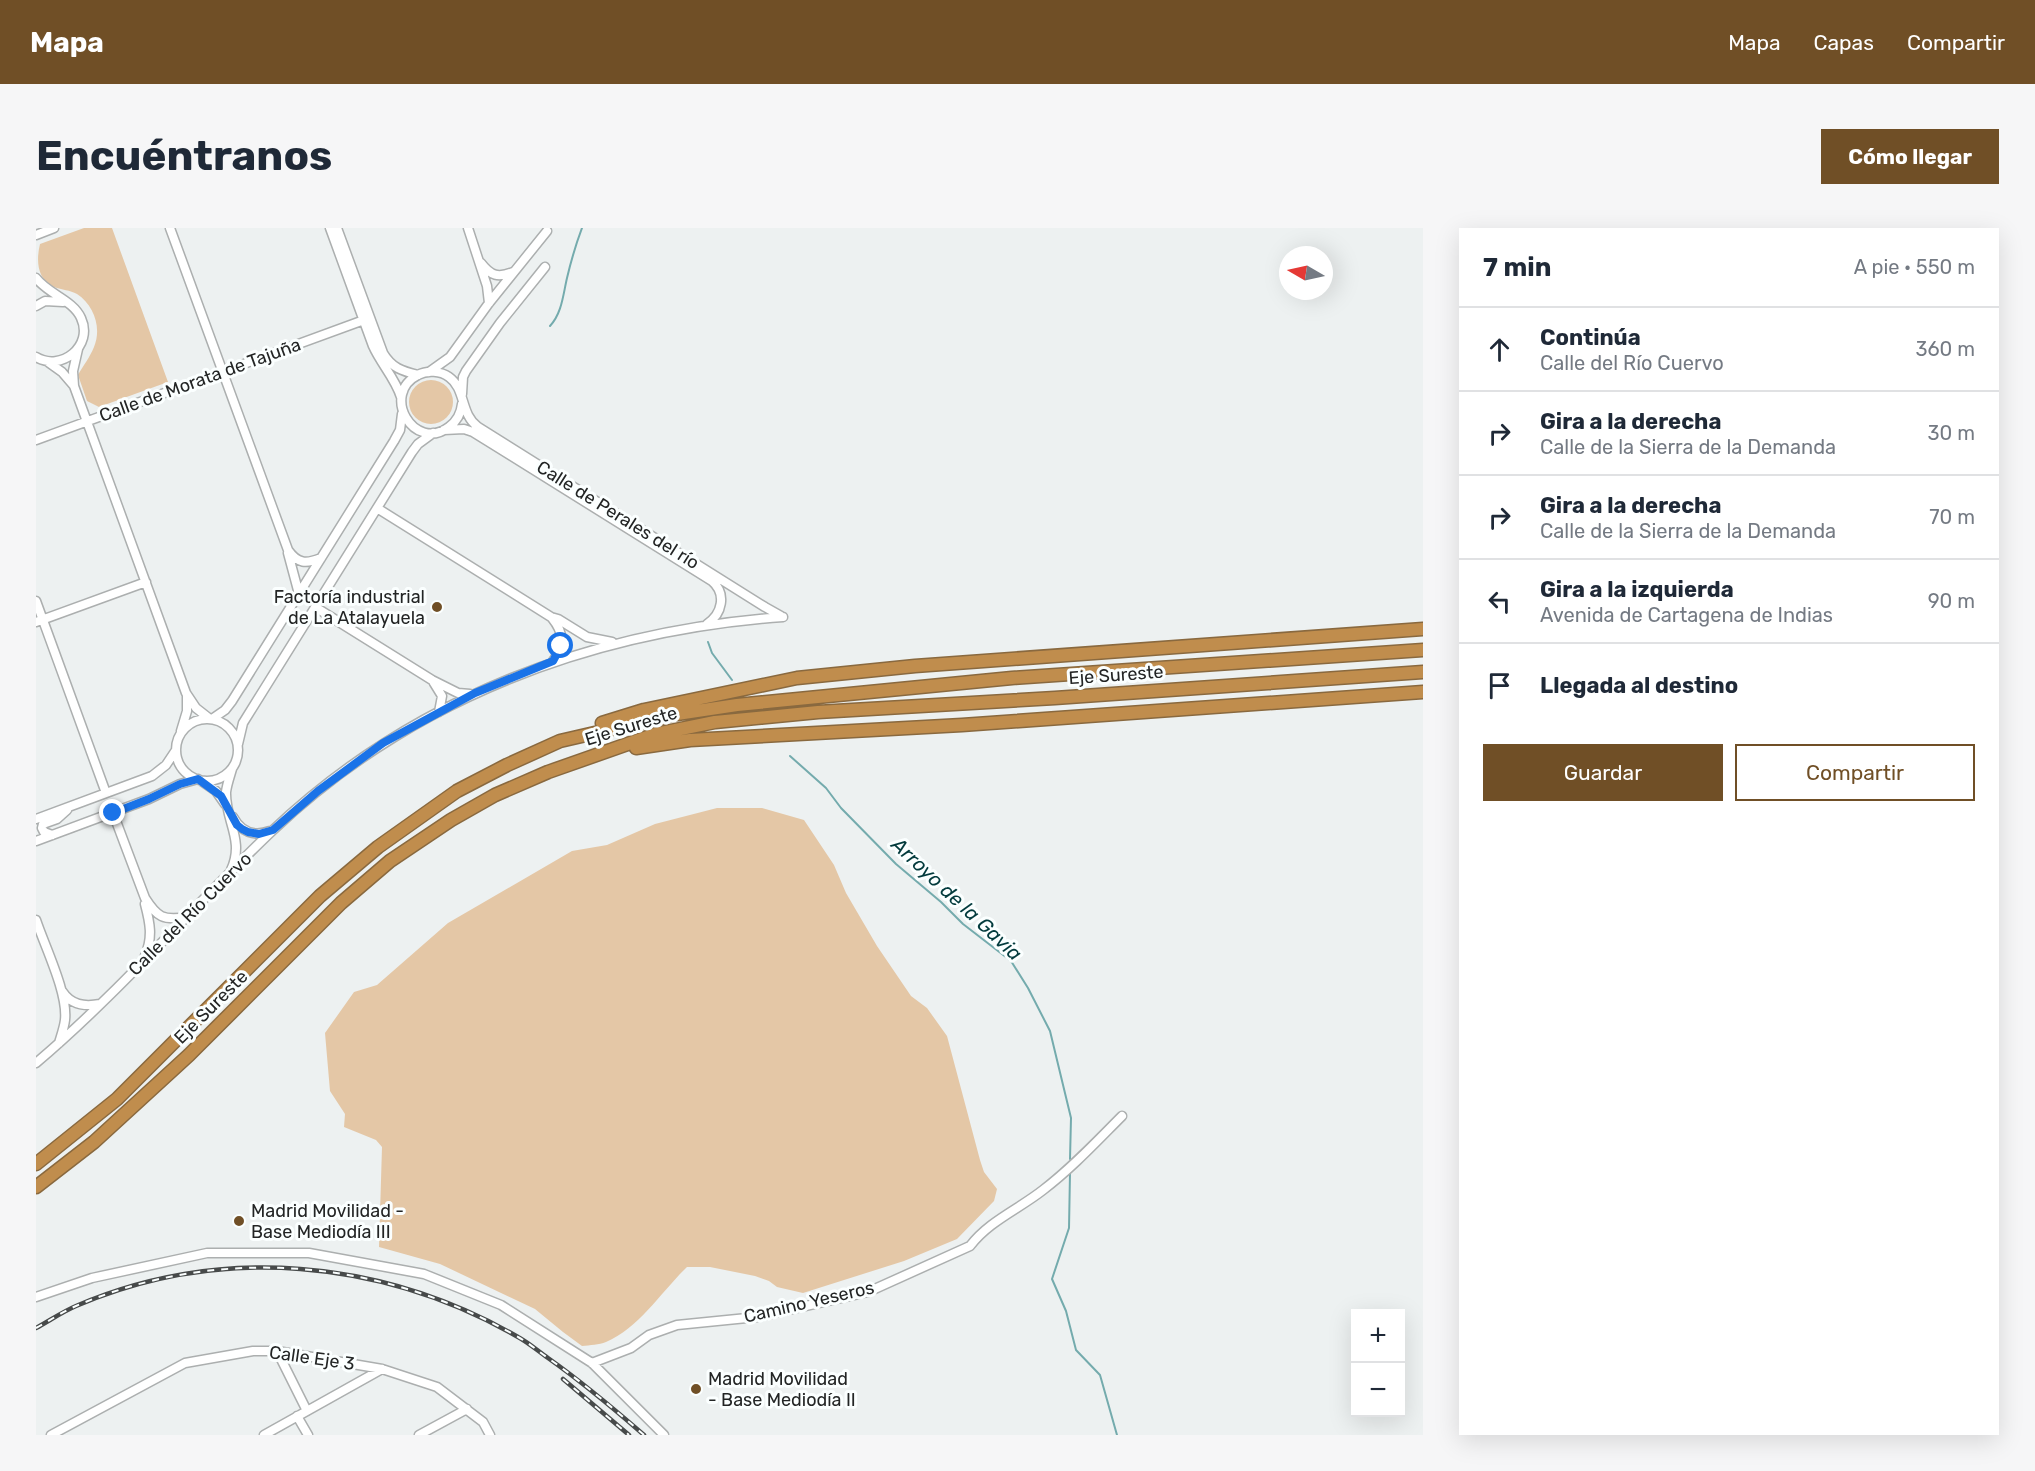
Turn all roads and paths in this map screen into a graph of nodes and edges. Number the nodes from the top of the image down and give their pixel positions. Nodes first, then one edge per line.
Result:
1 (54, 228) edge
2 (170, 228) edge
3 (330, 228) edge
4 (337, 228) edge
5 (468, 228) edge
6 (547, 231) dead end
7 (36, 235) edge
8 (480, 262) junction
9 (544, 267) dead end
10 (514, 272) junction
11 (36, 278) edge
12 (67, 303) junction
13 (489, 303) junction
14 (36, 306) edge
15 (364, 320) junction
16 (78, 349) junction
17 (36, 358) edge
18 (48, 362) junction
19 (222, 372) junction
20 (428, 372) junction
21 (418, 375) junction
22 (74, 386) junction
23 (401, 396) junction
24 (462, 400) junction
25 (402, 410) junction
26 (87, 422) junction
27 (444, 430) junction
28 (433, 433) junction
29 (36, 440) edge
30 (377, 508) junction
31 (288, 550) junction
32 (321, 558) junction
33 (146, 582) junction
34 (299, 594) junction
35 (36, 601) edge
36 (315, 607) junction
37 (783, 616) joint
38 (551, 617) junction
39 (39, 621) edge
40 (706, 624) junction
41 (1423, 627) edge
42 (616, 643) junction
43 (1423, 650) edge
44 (553, 661) junction
45 (1423, 672) edge
46 (432, 680) junction
47 (186, 693) junction
48 (475, 693) junction
49 (1423, 693) edge
50 (439, 711) junction
51 (211, 719) junction
52 (180, 735) junction
53 (560, 741) junction
54 (238, 744) junction
55 (176, 749) junction
56 (573, 762) junction
57 (233, 765) junction
58 (199, 779) junction
59 (106, 793) junction
60 (72, 806) junction
61 (229, 810) junction
62 (113, 813) junction
63 (36, 819) edge
64 (273, 830) junction
65 (52, 835) junction
66 (36, 841) edge
67 (228, 875) junction
68 (145, 898) junction
69 (186, 917) junction
70 (36, 920) edge
71 (143, 961) junction
72 (60, 988) junction
73 (100, 1004) junction
74 (59, 1043) junction
75 (36, 1063) edge
76 (1122, 1116) dead end
77 (36, 1164) edge
78 (36, 1187) edge
79 (36, 1297) edge
80 (277, 1351) junction
81 (592, 1363) junction
82 (382, 1369) junction
83 (467, 1409) junction
84 (307, 1411) junction
85 (297, 1416) junction
86 (70, 1425) junction
87 (51, 1435) edge
88 (62, 1435) edge
89 (264, 1435) edge
90 (308, 1435) edge
91 (419, 1435) edge
92 (490, 1435) edge
93 (664, 1435) edge

1 - 7 street
2 - 19 street
3 - 15 street
4 - 21 street
5 - 8 street
6 - 10 street
8 - 10 street
8 - 13 street
9 - 24 street
10 - 13 street
11 - 12 street
12 - 14 street
12 - 16 street
13 - 20 street
15 - 19 street, Calle de Morata de Tajuña
15 - 23 street
16 - 18 street
16 - 22 street
17 - 18 street
18 - 22 street
19 - 26 street, Calle de Morata de Tajuña
19 - 31 street
20 - 21 street
20 - 24 street
21 - 23 street
22 - 26 street
23 - 25 street
24 - 27 street
24 - 37 street, Calle de Perales del río
25 - 28 street
25 - 32 street
26 - 29 street, Calle de Morata de Tajuña
26 - 33 street
27 - 28 street
27 - 40 street, Calle de Perales del río
28 - 30 street
30 - 36 street
30 - 38 street
31 - 32 street
31 - 34 street
32 - 34 street
33 - 39 street
33 - 47 street
34 - 51 street
35 - 39 street
36 - 46 street
36 - 54 street
37 - 40 street, Calle del Río Cuervo
38 - 42 street
38 - 44 street
39 - 59 street
40 - 42 street, Calle del Río Cuervo
41 - 53 highway
42 - 44 street, Calle del Río Cuervo
43 - 53 highway, Eje Sureste
44 - 48 street, Calle del Río Cuervo
45 - 56 highway, Eje Sureste
46 - 48 street
46 - 50 street
47 - 51 street
47 - 52 street
48 - 50 street, Calle del Río Cuervo
49 - 56 highway
50 - 64 street, Calle del Río Cuervo
51 - 52 street
51 - 54 street
52 - 55 street
53 - 77 highway, Eje Sureste
54 - 57 street
55 - 58 street
55 - 59 street
56 - 78 highway, Eje Sureste
57 - 58 street
57 - 61 street
58 - 61 street
58 - 62 street
59 - 60 street
60 - 63 street
60 - 65 street
61 - 64 street
61 - 67 street
62 - 65 street
62 - 68 street
64 - 67 street, Calle del Río Cuervo
65 - 66 street
67 - 69 street, Calle del Río Cuervo
68 - 69 street
68 - 71 street
69 - 71 street, Calle del Río Cuervo
70 - 72 street
71 - 73 street, Calle del Río Cuervo
72 - 73 street
72 - 74 street
73 - 74 street, Calle del Río Cuervo
74 - 75 street, Calle del Río Cuervo
76 - 81 street, Camino Yeseros
79 - 81 street
80 - 82 street, Calle Eje 3
80 - 84 street
80 - 86 street, Calle Eje 3
81 - 93 street
82 - 83 street, Calle Eje 3
82 - 84 street
83 - 91 street
83 - 92 street, Calle Eje 3
84 - 85 street
85 - 89 street
85 - 90 street
86 - 87 street
86 - 88 street, Calle Eje 3

